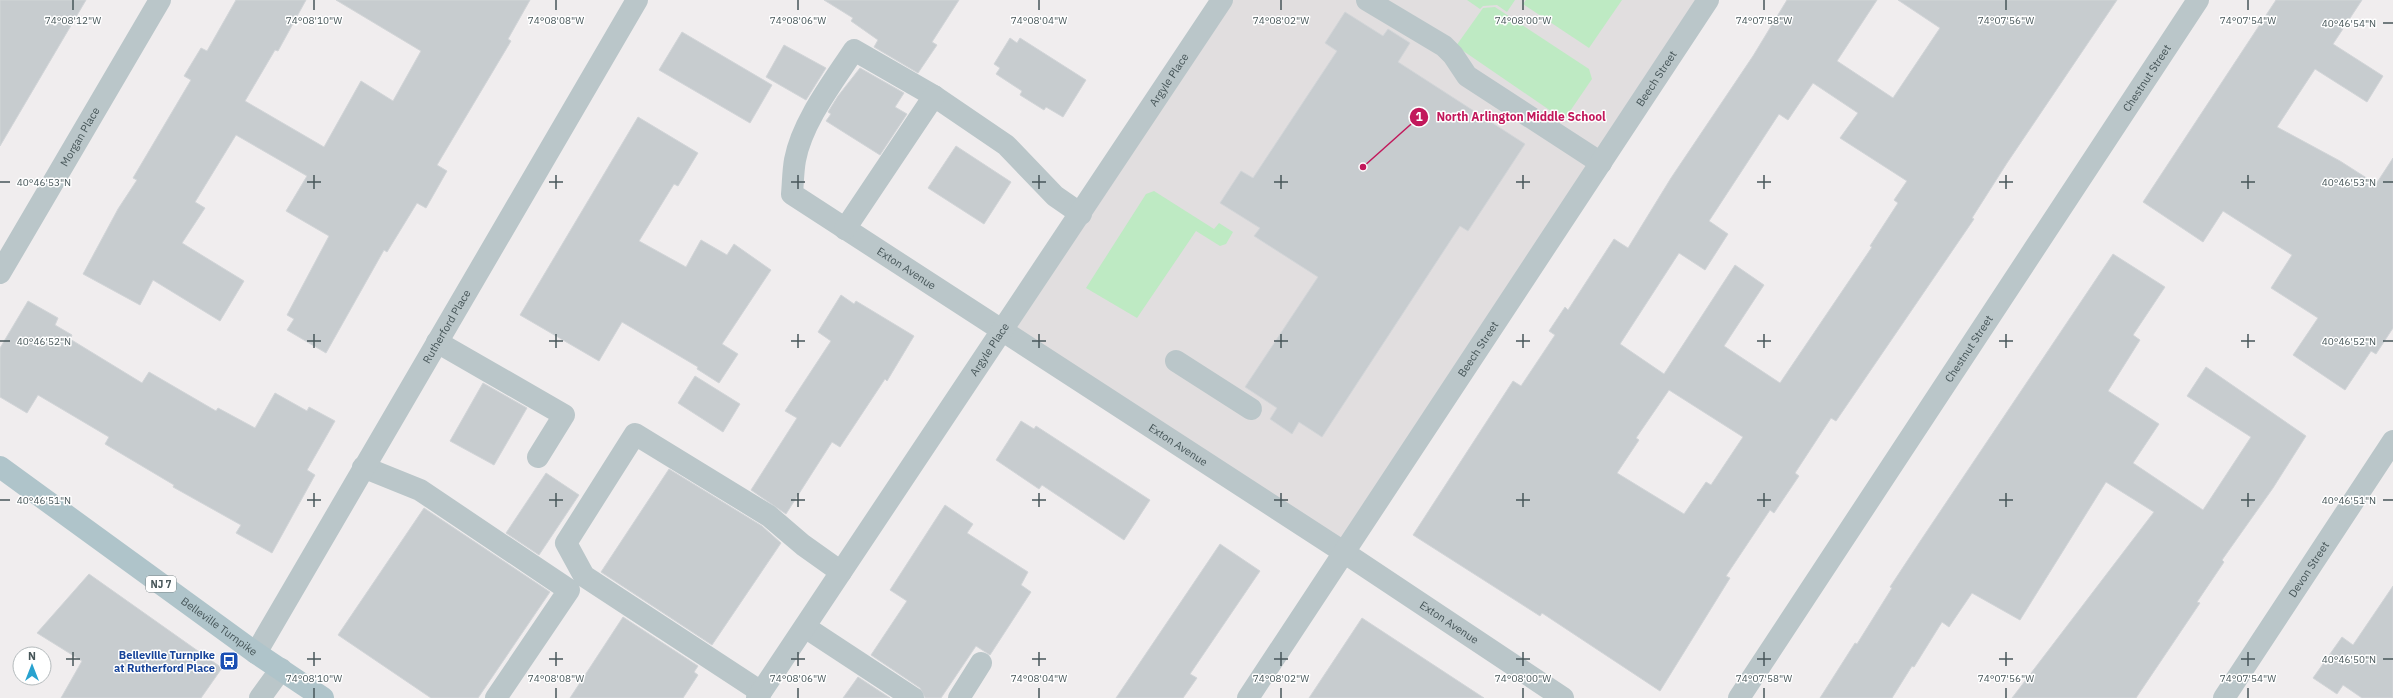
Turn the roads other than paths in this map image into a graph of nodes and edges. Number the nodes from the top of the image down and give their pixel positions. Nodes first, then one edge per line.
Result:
1 (160, 0) edge
2 (637, 0) edge
3 (1222, 0) edge
4 (1367, 0) edge
5 (1708, 0) edge
6 (2198, 0) edge
7 (934, 96) junction
8 (1601, 163) junction
9 (1081, 214) junction
10 (844, 229) junction
11 (0, 273) edge
12 (1002, 333) junction
13 (437, 342) junction
14 (1176, 361) dead end
15 (1251, 409) dead end
16 (2393, 440) edge
17 (538, 457) dead end
18 (0, 467) edge
19 (363, 467) junction
20 (1345, 553) junction
21 (842, 572) junction
22 (805, 627) junction
23 (256, 653) junction
24 (981, 663) dead end
25 (281, 668) junction
26 (764, 694) edge
27 (260, 698) edge
28 (323, 698) edge
29 (496, 698) edge
30 (913, 698) edge
31 (959, 698) edge
32 (1248, 698) edge
33 (1563, 698) edge
34 (1739, 698) edge
35 (2224, 698) edge

1 - 11 street, Morgan Place
2 - 13 street, Rutherford Place
3 - 9 street, Argyle Place
4 - 8 street
5 - 8 street, Beech Street
6 - 34 street, Chestnut Street
7 - 9 street
7 - 10 street
7 - 10 street, Exton Avenue
8 - 20 street, Beech Street
9 - 12 street, Argyle Place
10 - 12 street, Exton Avenue
12 - 20 street, Exton Avenue
12 - 21 street, Argyle Place
13 - 17 street
13 - 19 street, Rutherford Place
14 - 15 street
16 - 35 street, Devon Street
18 - 23 main road, Belleville Turnpike / NJ 7
19 - 23 street, Rutherford Place
19 - 29 street
20 - 32 street, Beech Street
20 - 33 street, Exton Avenue
21 - 22 street, Argyle Place
21 - 26 street
22 - 26 street, Argyle Place
22 - 30 street
23 - 25 main road, Belleville Turnpike / NJ 7
24 - 31 street
25 - 27 street
25 - 28 main road, Belleville Turnpike / NJ 7

